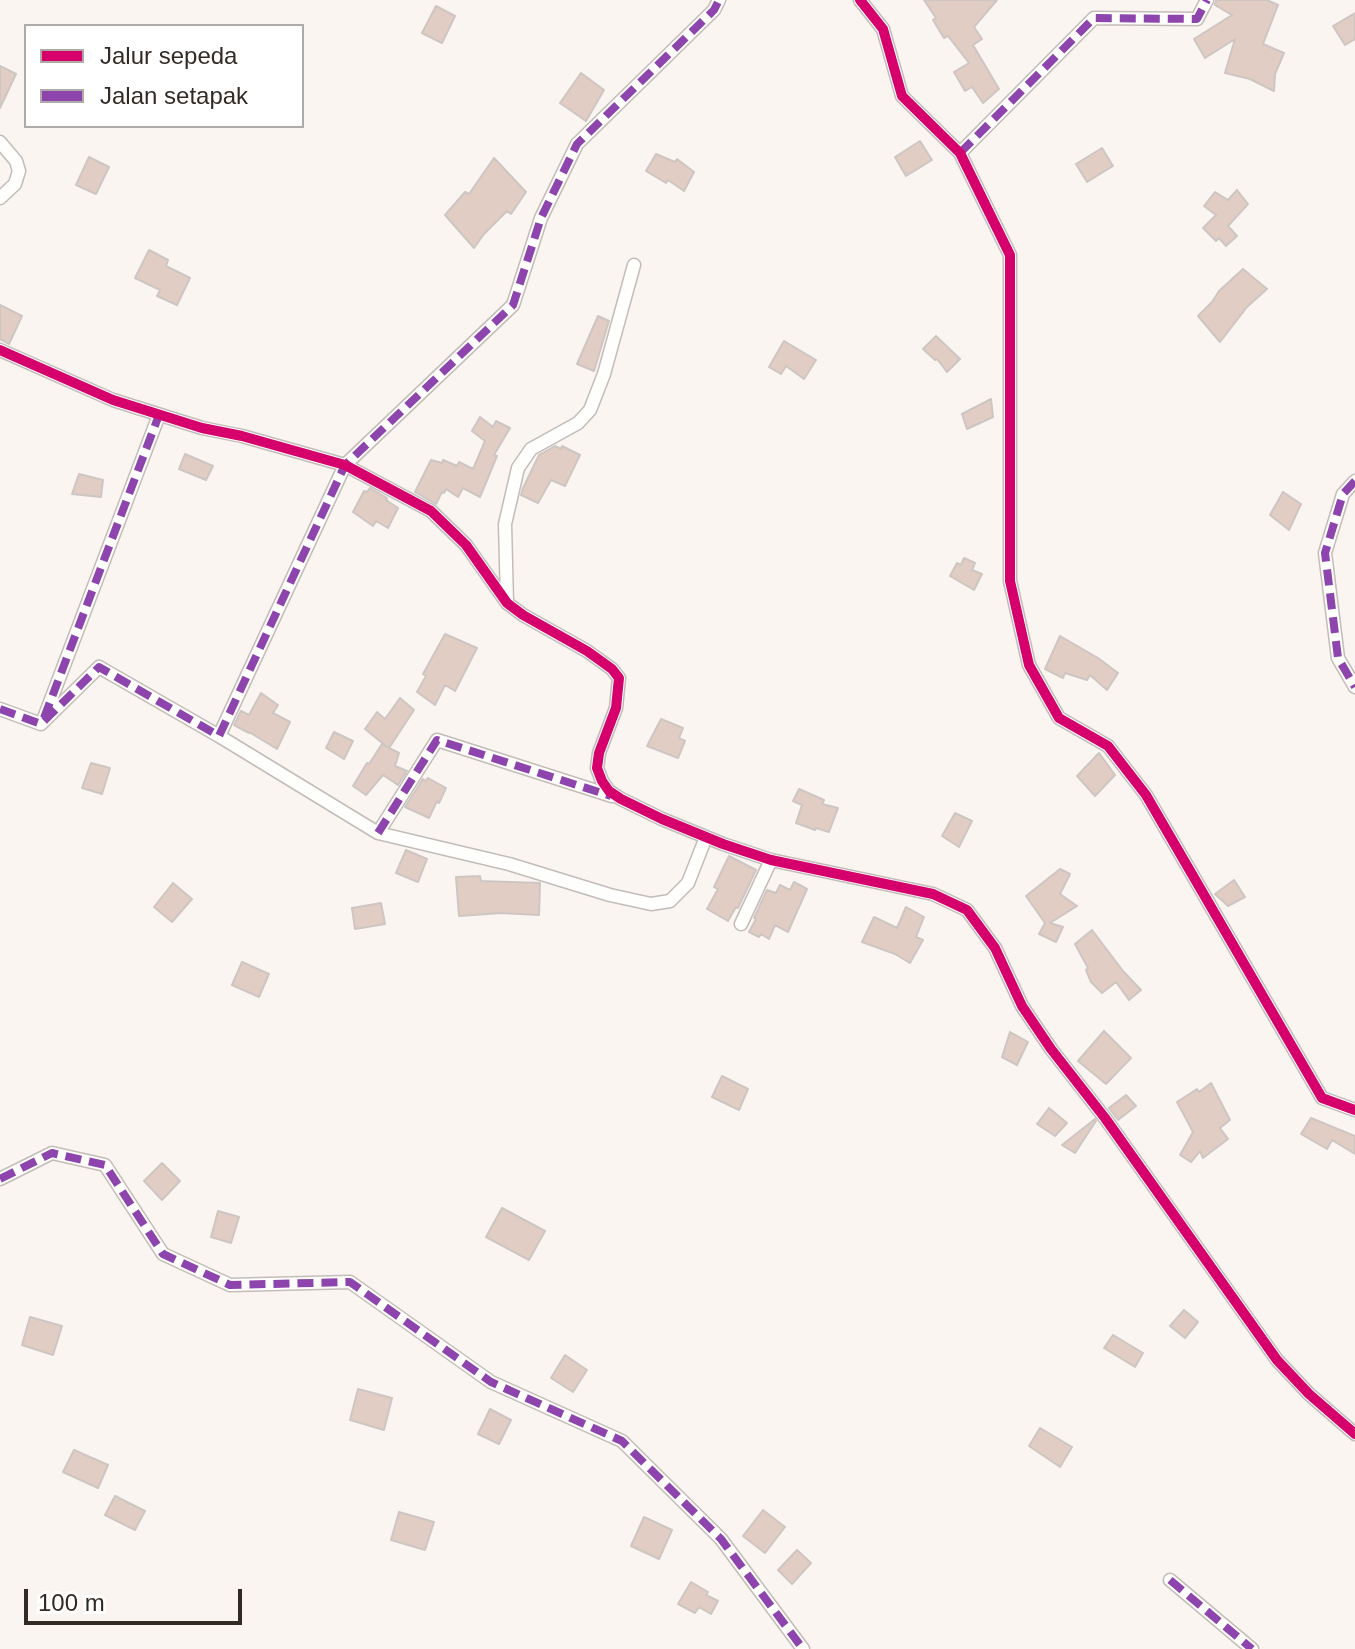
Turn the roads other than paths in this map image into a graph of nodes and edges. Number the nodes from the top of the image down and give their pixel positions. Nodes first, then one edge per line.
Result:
1 (719, 0) edge
2 (860, 0) edge
3 (1207, 0) edge
4 (0, 142) edge
5 (960, 153) junction
6 (0, 198) edge
7 (634, 265) dead end
8 (0, 350) edge
9 (159, 415) junction
10 (345, 465) junction
11 (1355, 481) edge
12 (507, 603) junction
13 (1355, 687) edge
14 (0, 709) edge
15 (41, 724) junction
16 (219, 736) junction
17 (621, 799) junction
18 (378, 833) junction
19 (706, 837) junction
20 (771, 860) junction
21 (741, 924) dead end
22 (1355, 1110) edge
23 (0, 1179) edge
24 (1355, 1434) edge
25 (1170, 1580) dead end
26 (803, 1649) edge
27 (1252, 1649) edge

1 - 10 street
2 - 5 street
3 - 5 street
4 - 6 street
5 - 22 street
7 - 12 street
8 - 9 street
9 - 10 street
9 - 15 street
10 - 12 street
10 - 16 street
11 - 13 street
12 - 17 street
14 - 15 street
15 - 16 street
16 - 18 street
17 - 18 street
17 - 19 street
18 - 19 street
19 - 20 street
20 - 21 street
20 - 24 street
23 - 26 street
25 - 27 street

